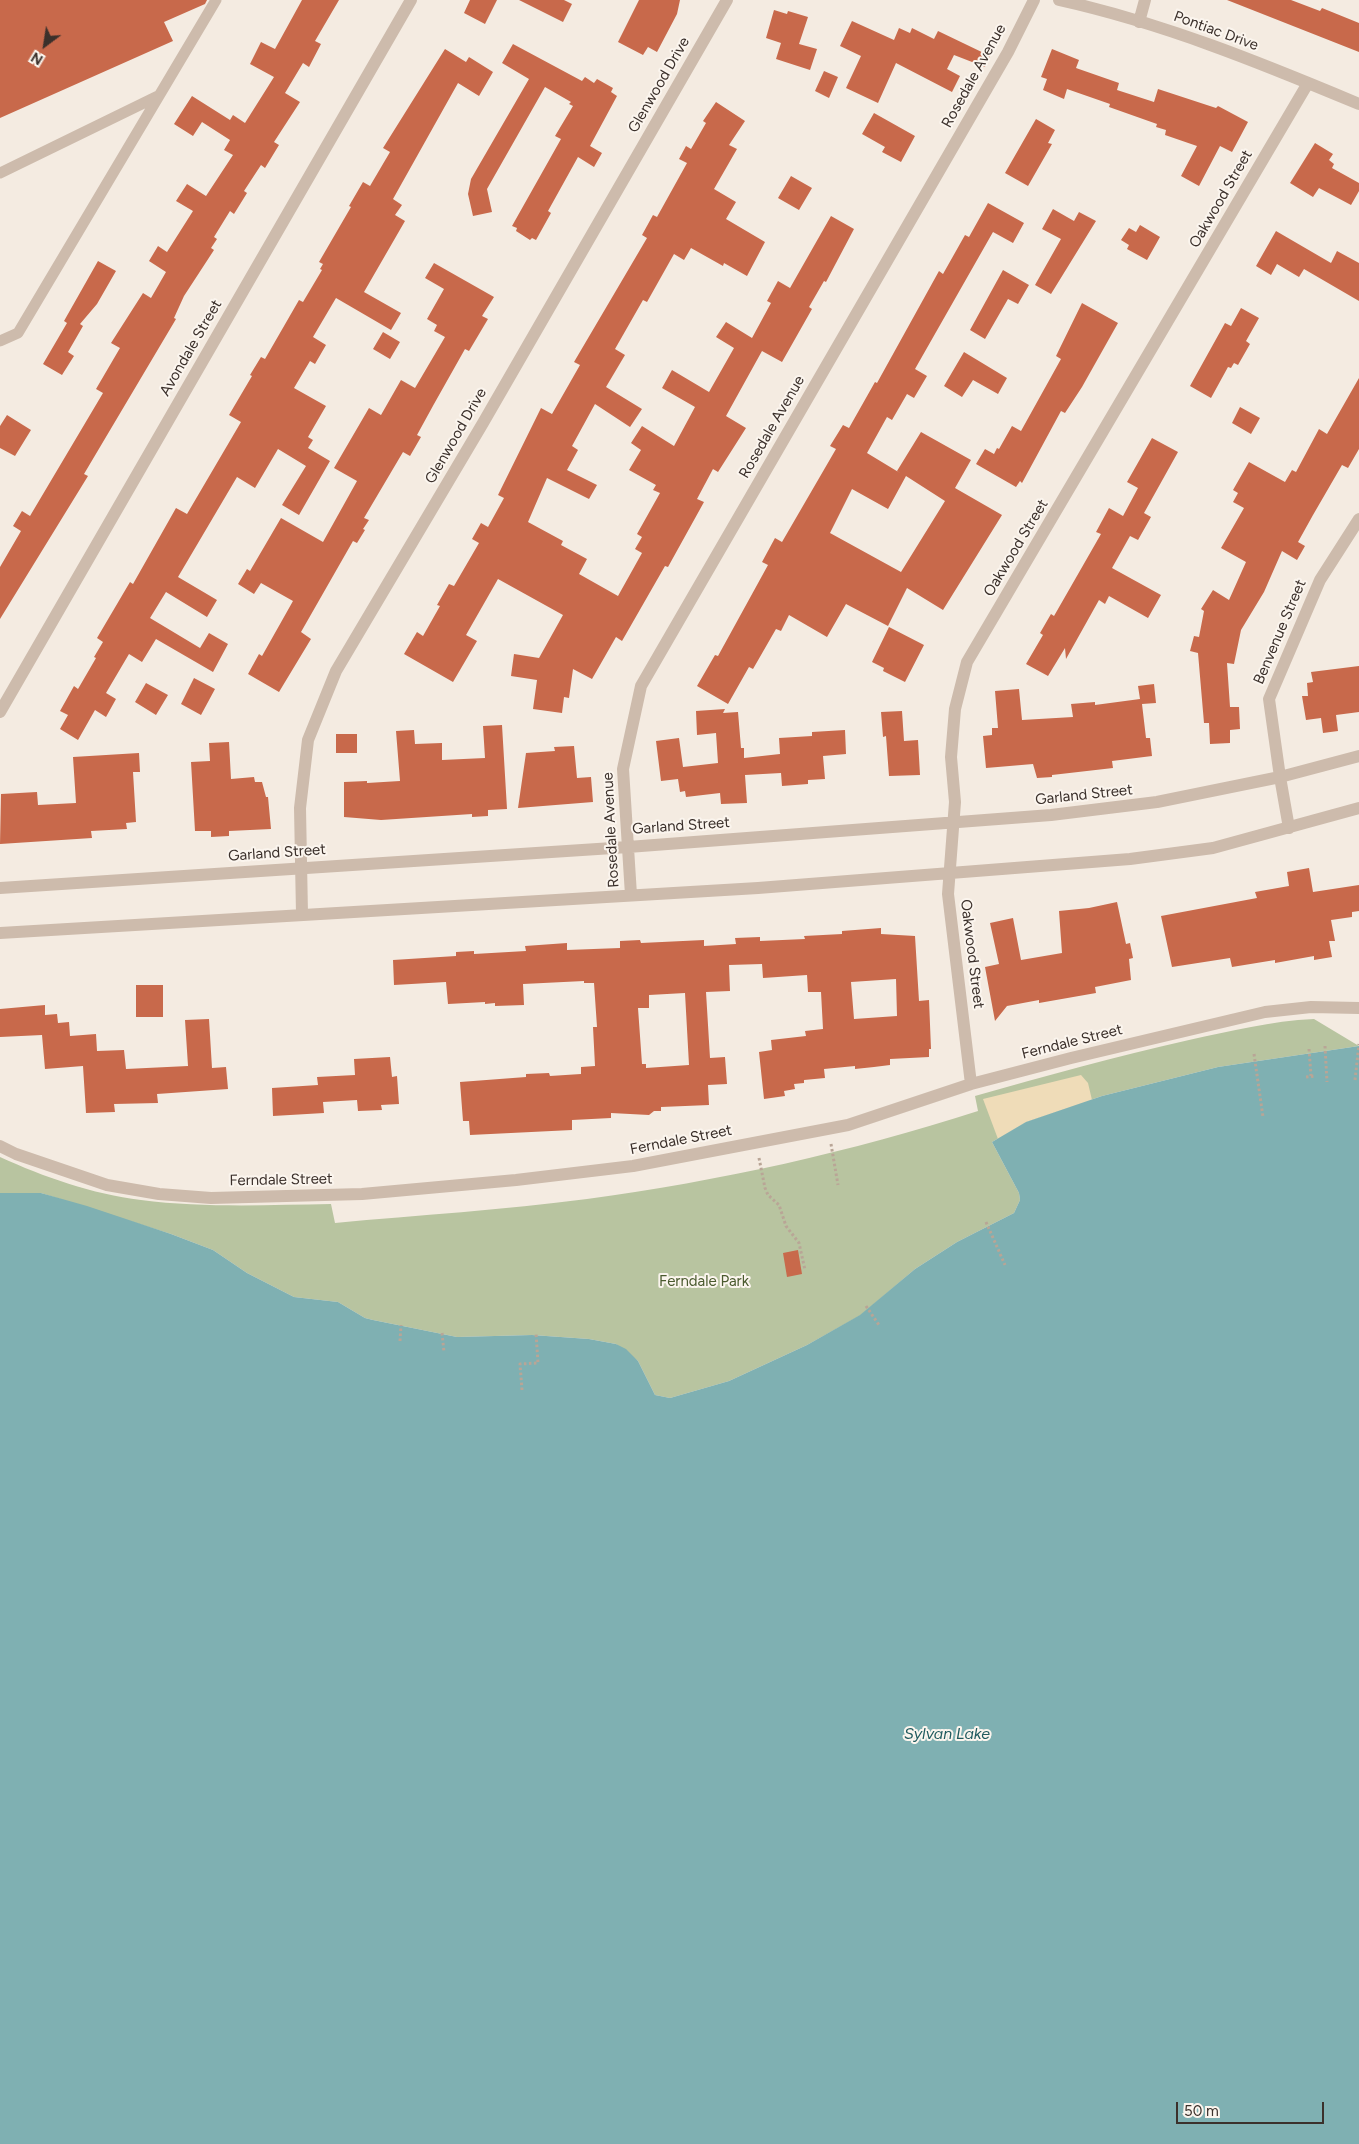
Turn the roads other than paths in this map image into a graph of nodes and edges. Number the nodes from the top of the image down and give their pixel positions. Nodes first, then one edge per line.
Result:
1 (216, 0) edge
2 (411, 0) edge
3 (727, 0) edge
4 (1034, 0) edge
5 (1059, 0) edge
6 (1145, 0) edge
7 (1139, 22) junction
8 (1308, 83) junction
9 (159, 96) junction
10 (1359, 104) edge
11 (0, 172) edge
12 (0, 341) edge
13 (1359, 519) edge
14 (0, 712) edge
15 (1359, 756) edge
16 (1280, 777) junction
17 (1359, 808) edge
18 (953, 823) junction
19 (1290, 828) junction
20 (628, 847) junction
21 (303, 868) junction
22 (950, 872) junction
23 (0, 888) edge
24 (630, 895) junction
25 (302, 914) junction
26 (0, 933) edge
27 (1359, 1008) edge
28 (971, 1084) junction
29 (0, 1146) edge

1 - 9 lane
2 - 14 street, Avondale Street
3 - 21 street, Glenwood Drive
4 - 20 street, Rosedale Avenue
5 - 7 street, Pontiac Drive
6 - 7 street
7 - 8 street, Pontiac Drive
8 - 10 street, Pontiac Drive
8 - 18 street, Oakwood Street
9 - 11 lane
9 - 12 lane
13 - 16 street, Benvenue Street
15 - 16 street, Garland Street
16 - 18 street, Garland Street
16 - 19 street, Benvenue Street
17 - 19 street
18 - 20 street, Garland Street
18 - 22 street, Oakwood Street
19 - 22 street
20 - 21 street, Garland Street
20 - 24 street, Rosedale Avenue
21 - 23 street, Garland Street
21 - 25 street, Glenwood Drive
22 - 24 street
22 - 28 street, Oakwood Street
24 - 25 street
25 - 26 street
27 - 28 street, Ferndale Street
28 - 29 street, Ferndale Street

